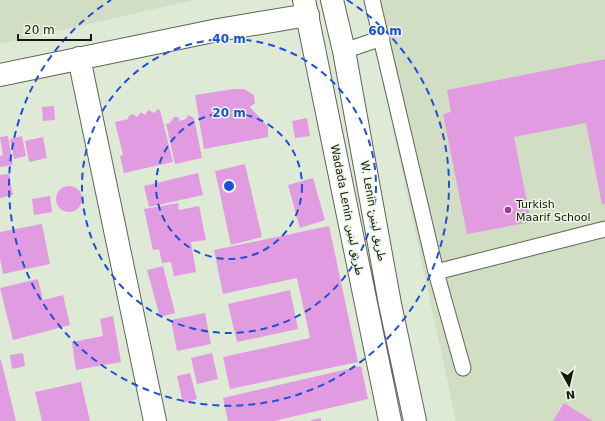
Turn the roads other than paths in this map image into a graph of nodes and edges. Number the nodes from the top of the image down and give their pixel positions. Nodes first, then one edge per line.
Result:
1 (332, 0) edge
2 (372, 0) edge
3 (306, 7) edge
4 (382, 38) junction
5 (344, 51) junction
6 (79, 58) junction
7 (0, 75) edge
8 (605, 229) edge
9 (436, 272) junction
10 (462, 368) dead end
11 (155, 421) edge
12 (390, 421) edge
13 (415, 421) edge

1 - 5 main road, W. Lenin طريق لينين
2 - 4 lane
3 - 6 main road
3 - 12 main road, Wadada Lenin طريق لينين
4 - 5 lane
4 - 9 lane
5 - 13 main road, W. Lenin طريق لينين
6 - 7 main road
6 - 11 main road
8 - 9 lane
9 - 10 lane

